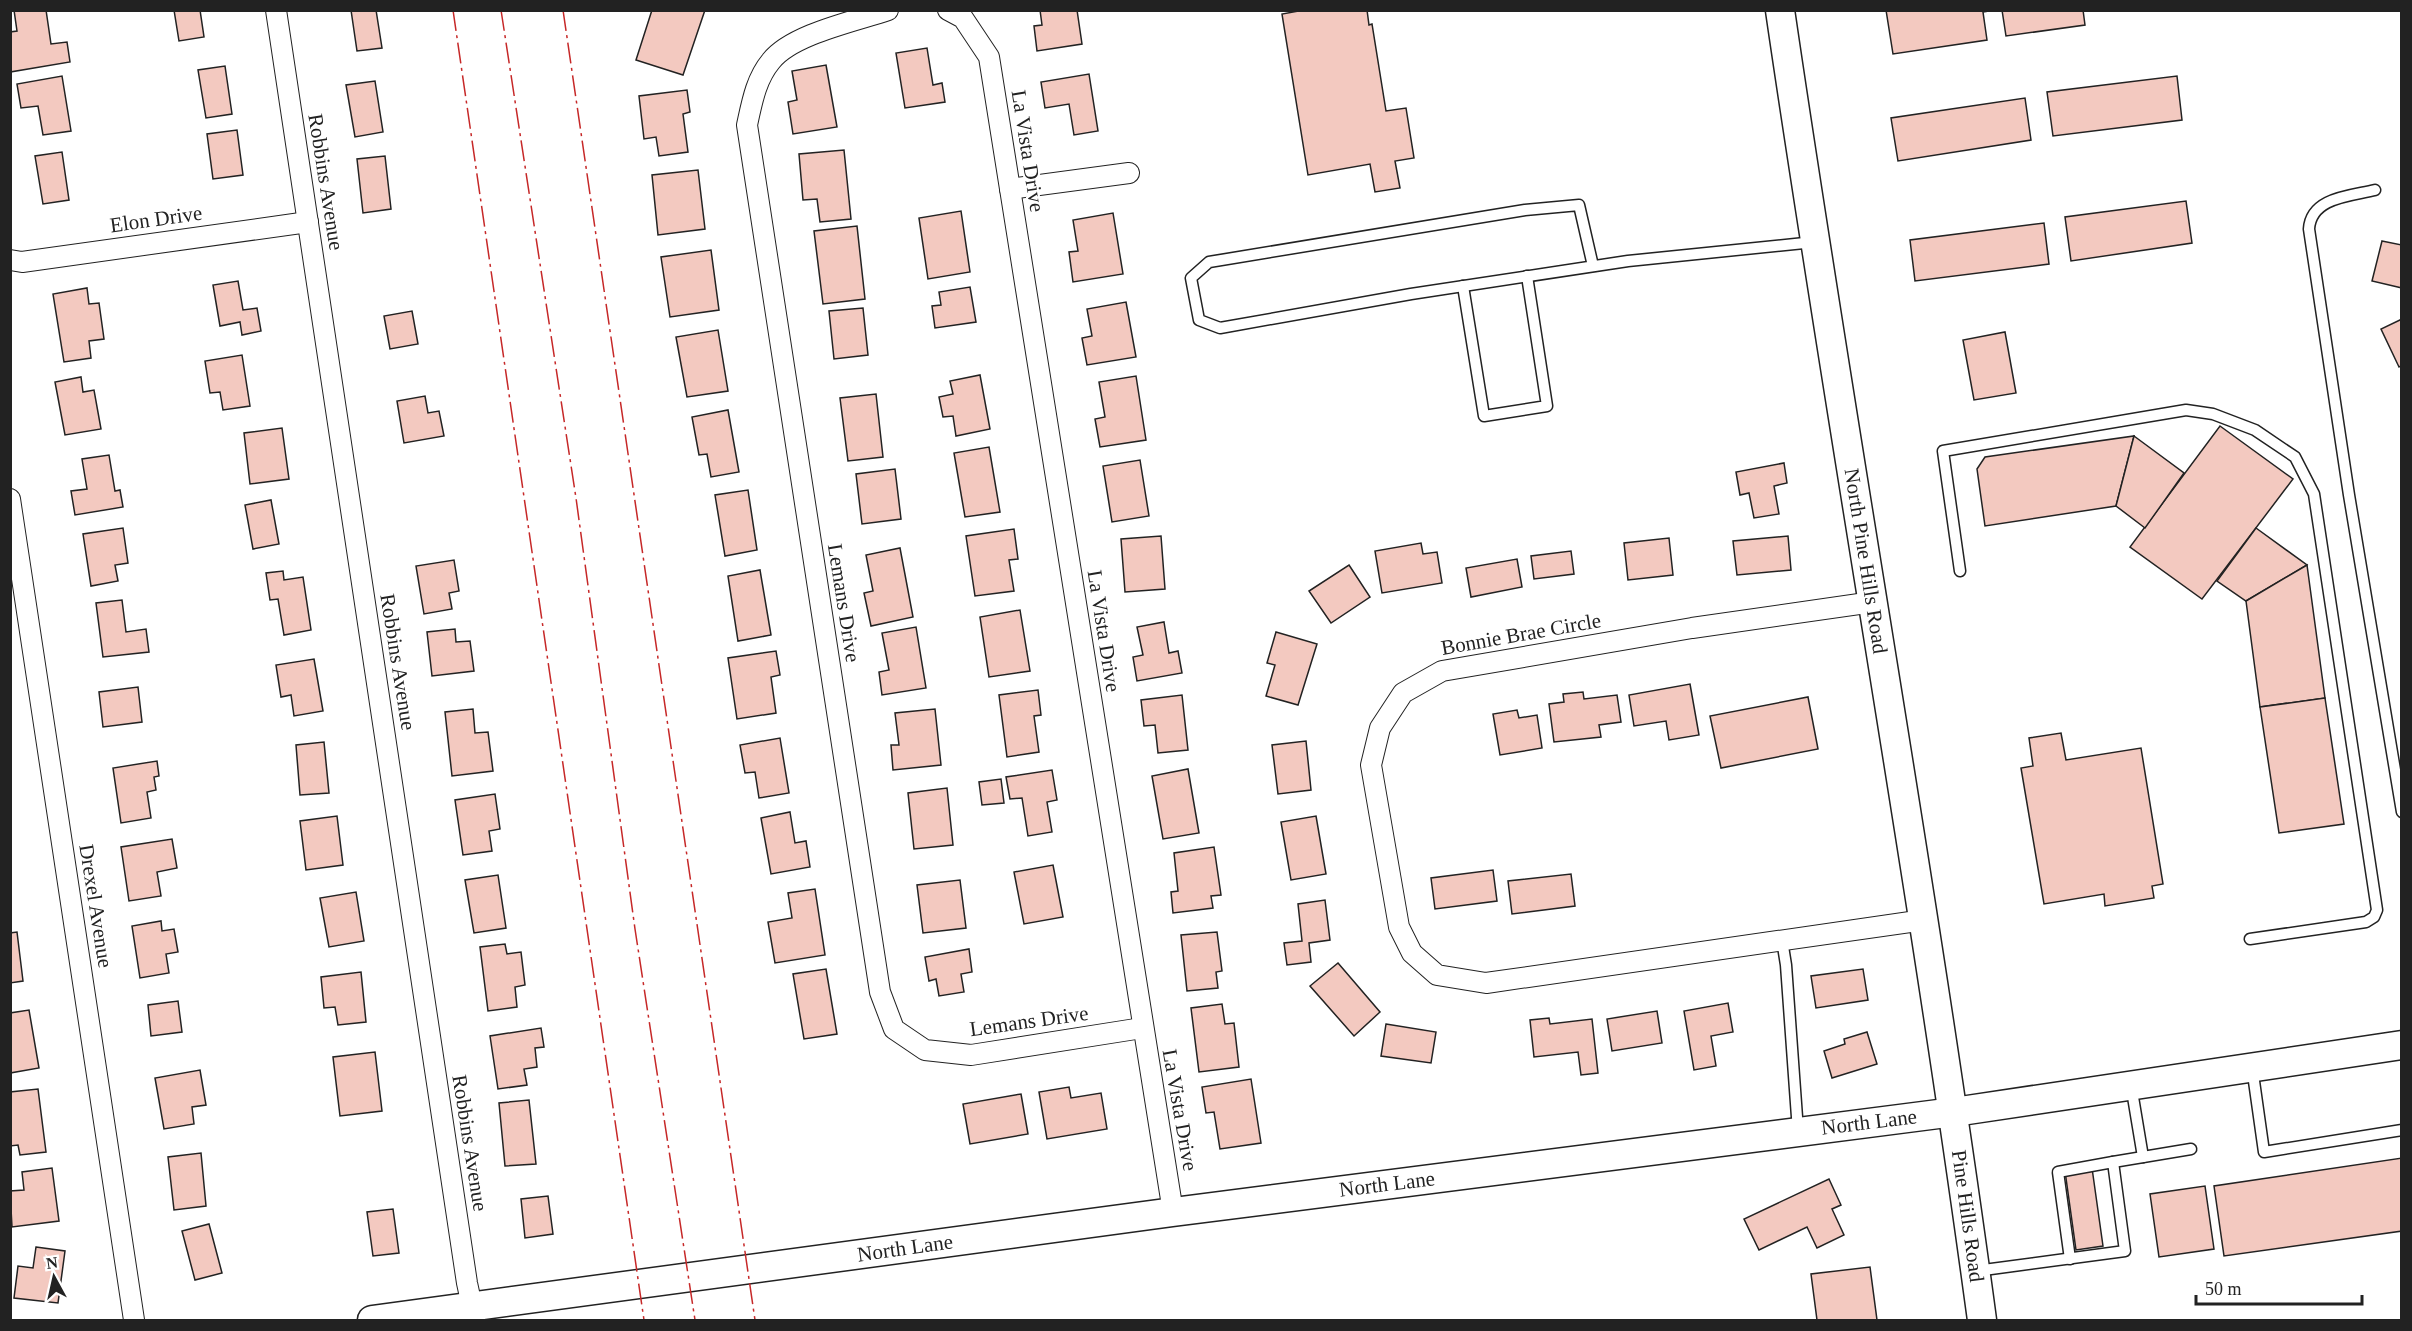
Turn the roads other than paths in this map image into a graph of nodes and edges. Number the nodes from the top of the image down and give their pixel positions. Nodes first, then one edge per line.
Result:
1 (276, 10) edge
2 (888, 10) edge
3 (948, 10) edge
4 (1780, 10) edge
5 (1129, 172) dead end
6 (1010, 189) junction
7 (2375, 190) dead end
8 (308, 222) junction
9 (1815, 242) junction
10 (10, 260) edge
11 (1593, 266) junction
12 (1527, 276) junction
13 (1463, 286) junction
14 (10, 499) edge
15 (1960, 571) dead end
16 (1873, 602) junction
17 (2402, 812) edge
18 (1924, 920) junction
19 (2250, 939) dead end
20 (1782, 940) junction
21 (1142, 1028) junction
22 (2402, 1045) edge
23 (2252, 1067) junction
24 (2131, 1085) junction
25 (1954, 1112) junction
26 (2402, 1130) edge
27 (1798, 1131) junction
28 (2191, 1149) dead end
29 (2144, 1157) junction
30 (2113, 1162) junction
31 (1173, 1212) junction
32 (2070, 1259) junction
33 (1976, 1271) junction
34 (474, 1314) edge
35 (134, 1320) edge
36 (372, 1320) edge
37 (1982, 1320) edge

1 - 8 street, Robbins Avenue
2 - 21 street, Lemans Drive
3 - 6 street, La Vista Drive
4 - 9 street, North Pine Hills Road
5 - 6 street
6 - 21 street, La Vista Drive
7 - 17 lane
8 - 10 street, Elon Drive
8 - 34 street, Robbins Avenue
9 - 11 lane
9 - 16 street, North Pine Hills Road
11 - 12 lane
11 - 13 lane
12 - 13 lane
12 - 13 lane
14 - 35 street, Drexel Avenue
15 - 19 lane
16 - 18 street, North Pine Hills Road
16 - 20 street, Bonnie Brae Circle
18 - 20 street, Bonnie Brae Circle
18 - 25 street, North Pine Hills Road
20 - 27 lane
21 - 31 street, La Vista Drive
22 - 23 street, North Lane
23 - 24 street, North Lane
23 - 26 lane
24 - 25 street, North Lane
24 - 29 lane
25 - 27 street, North Lane
25 - 33 street, Pine Hills Road
27 - 31 street, North Lane
28 - 29 lane
29 - 30 lane
30 - 32 lane
30 - 32 lane
31 - 34 street, North Lane
32 - 33 lane
33 - 37 street, Pine Hills Road
34 - 36 street, North Lane

